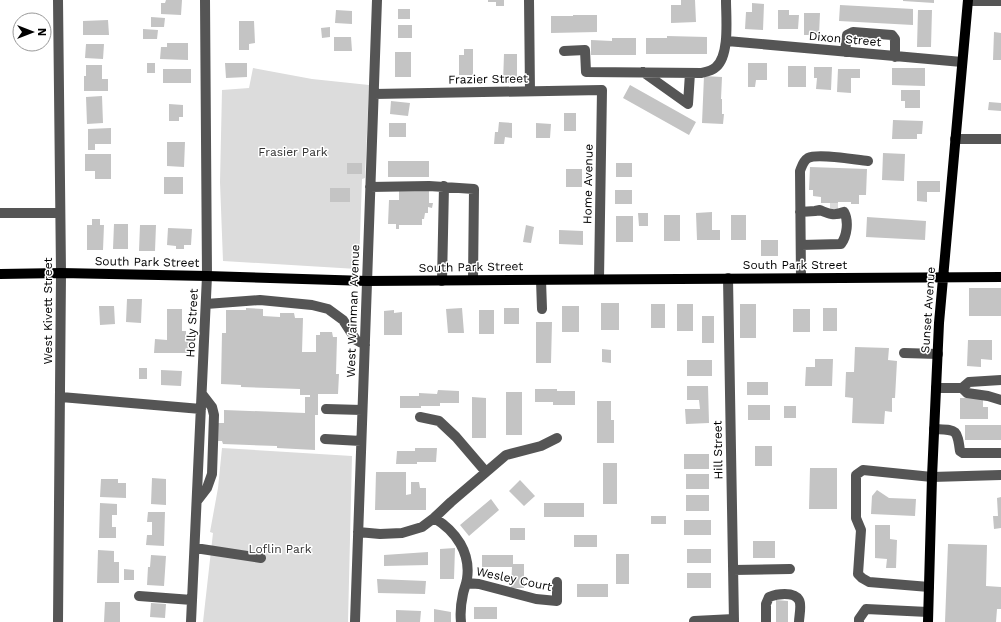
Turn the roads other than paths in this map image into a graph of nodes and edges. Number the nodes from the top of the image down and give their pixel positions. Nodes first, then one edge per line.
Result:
1 (58, 0) edge
2 (205, 0) edge
3 (377, 0) edge
4 (529, 0) edge
5 (726, 0) edge
6 (968, 0) edge
7 (1001, 1) edge
8 (726, 41) junction
9 (564, 51) dead end
10 (845, 52) junction
11 (895, 57) junction
12 (962, 62) junction
13 (643, 72) junction
14 (690, 73) junction
15 (602, 90) joint
16 (530, 91) junction
17 (374, 94) junction
18 (955, 139) junction
19 (1001, 139) edge
20 (868, 161) dead end
21 (444, 186) junction
22 (370, 187) junction
23 (800, 212) junction
24 (0, 213) edge
25 (60, 213) junction
26 (801, 246) junction
27 (61, 273) junction
28 (0, 274) edge
29 (207, 276) junction
30 (1001, 276) edge
31 (942, 277) junction
32 (728, 278) junction
33 (801, 278) junction
34 (599, 279) junction
35 (473, 280) junction
36 (541, 280) junction
37 (367, 281) junction
38 (442, 281) junction
39 (206, 304) junction
40 (542, 309) dead end
41 (365, 345) junction
42 (904, 353) dead end
43 (938, 354) junction
44 (1001, 380) edge
45 (936, 388) junction
46 (962, 388) junction
47 (202, 394) junction
48 (61, 397) junction
49 (1001, 400) edge
50 (201, 409) junction
51 (326, 410) dead end
52 (362, 410) junction
53 (420, 417) dead end
54 (934, 429) junction
55 (557, 438) dead end
56 (325, 439) dead end
57 (361, 440) junction
58 (1001, 453) edge
59 (486, 472) junction
60 (1001, 476) edge
61 (932, 477) junction
62 (197, 501) junction
63 (434, 518) junction
64 (358, 532) junction
65 (195, 548) junction
66 (261, 558) dead end
67 (790, 569) dead end
68 (733, 570) junction
69 (557, 582) dead end
70 (466, 583) junction
71 (929, 587) junction
72 (139, 596) dead end
73 (192, 600) junction
74 (928, 617) edge
75 (694, 621) dead end
76 (734, 621) edge
77 (58, 622) edge
78 (191, 622) edge
79 (355, 622) edge
80 (460, 622) edge
81 (766, 622) edge
82 (799, 622) edge
83 (859, 622) edge

1 - 25 street, West Kivett Street
2 - 29 street, Holly Street
3 - 17 street, West Wainman Avenue
4 - 16 street
5 - 8 street
6 - 7 street
6 - 12 main road, Sunset Avenue
8 - 10 street, Dixon Street
8 - 14 street
9 - 13 street
10 - 11 street, Dixon Street
10 - 11 street
11 - 12 street, Dixon Street
12 - 18 main road, Sunset Avenue
13 - 14 street
13 - 14 street
15 - 16 street, Frazier Street
15 - 34 street, Home Avenue
16 - 17 street, Frazier Street
17 - 22 street, West Wainman Avenue
18 - 19 street
18 - 31 main road, Sunset Avenue
20 - 23 street
21 - 22 street
21 - 35 street
21 - 38 street
22 - 37 street, West Wainman Avenue
23 - 26 street
23 - 26 street
24 - 25 street
25 - 27 street, West Kivett Street
26 - 33 street
27 - 28 main road, South Park Street
27 - 29 main road, South Park Street
27 - 48 street, West Kivett Street
29 - 37 main road, South Park Street
29 - 39 street, Holly Street
30 - 31 main road, South Park Street
31 - 33 main road, South Park Street
31 - 43 main road, Sunset Avenue
32 - 33 main road, South Park Street
32 - 34 main road, South Park Street
32 - 68 street, Hill Street
34 - 36 main road, South Park Street
35 - 36 main road, South Park Street
35 - 38 main road, South Park Street
36 - 40 street
37 - 38 main road, South Park Street
37 - 41 street, West Wainman Avenue
39 - 41 street
39 - 47 street, Holly Street
41 - 52 street, West Wainman Avenue
42 - 43 street
43 - 45 main road, Sunset Avenue
44 - 46 street
45 - 46 street
45 - 54 main road, Sunset Avenue
46 - 49 street
47 - 50 street, Holly Street
47 - 62 street
48 - 50 street
48 - 77 street, West Kivett Street
50 - 62 street, Holly Street
51 - 52 street
52 - 57 street, West Wainman Avenue
53 - 59 street
54 - 58 street
54 - 61 main road, Sunset Avenue
55 - 59 street
56 - 57 street
57 - 64 street, West Wainman Avenue
59 - 63 street
60 - 61 street
61 - 71 main road, Sunset Avenue
61 - 71 street
62 - 65 street, Holly Street
63 - 64 street
63 - 70 street
64 - 79 street, West Wainman Avenue
65 - 66 street
65 - 73 street, Holly Street
67 - 68 street
68 - 76 street, Hill Street
69 - 70 street, Wesley Court
70 - 80 street
71 - 74 main road, Sunset Avenue
72 - 73 street
73 - 78 street, Holly Street
74 - 83 street
75 - 76 street
81 - 82 street

